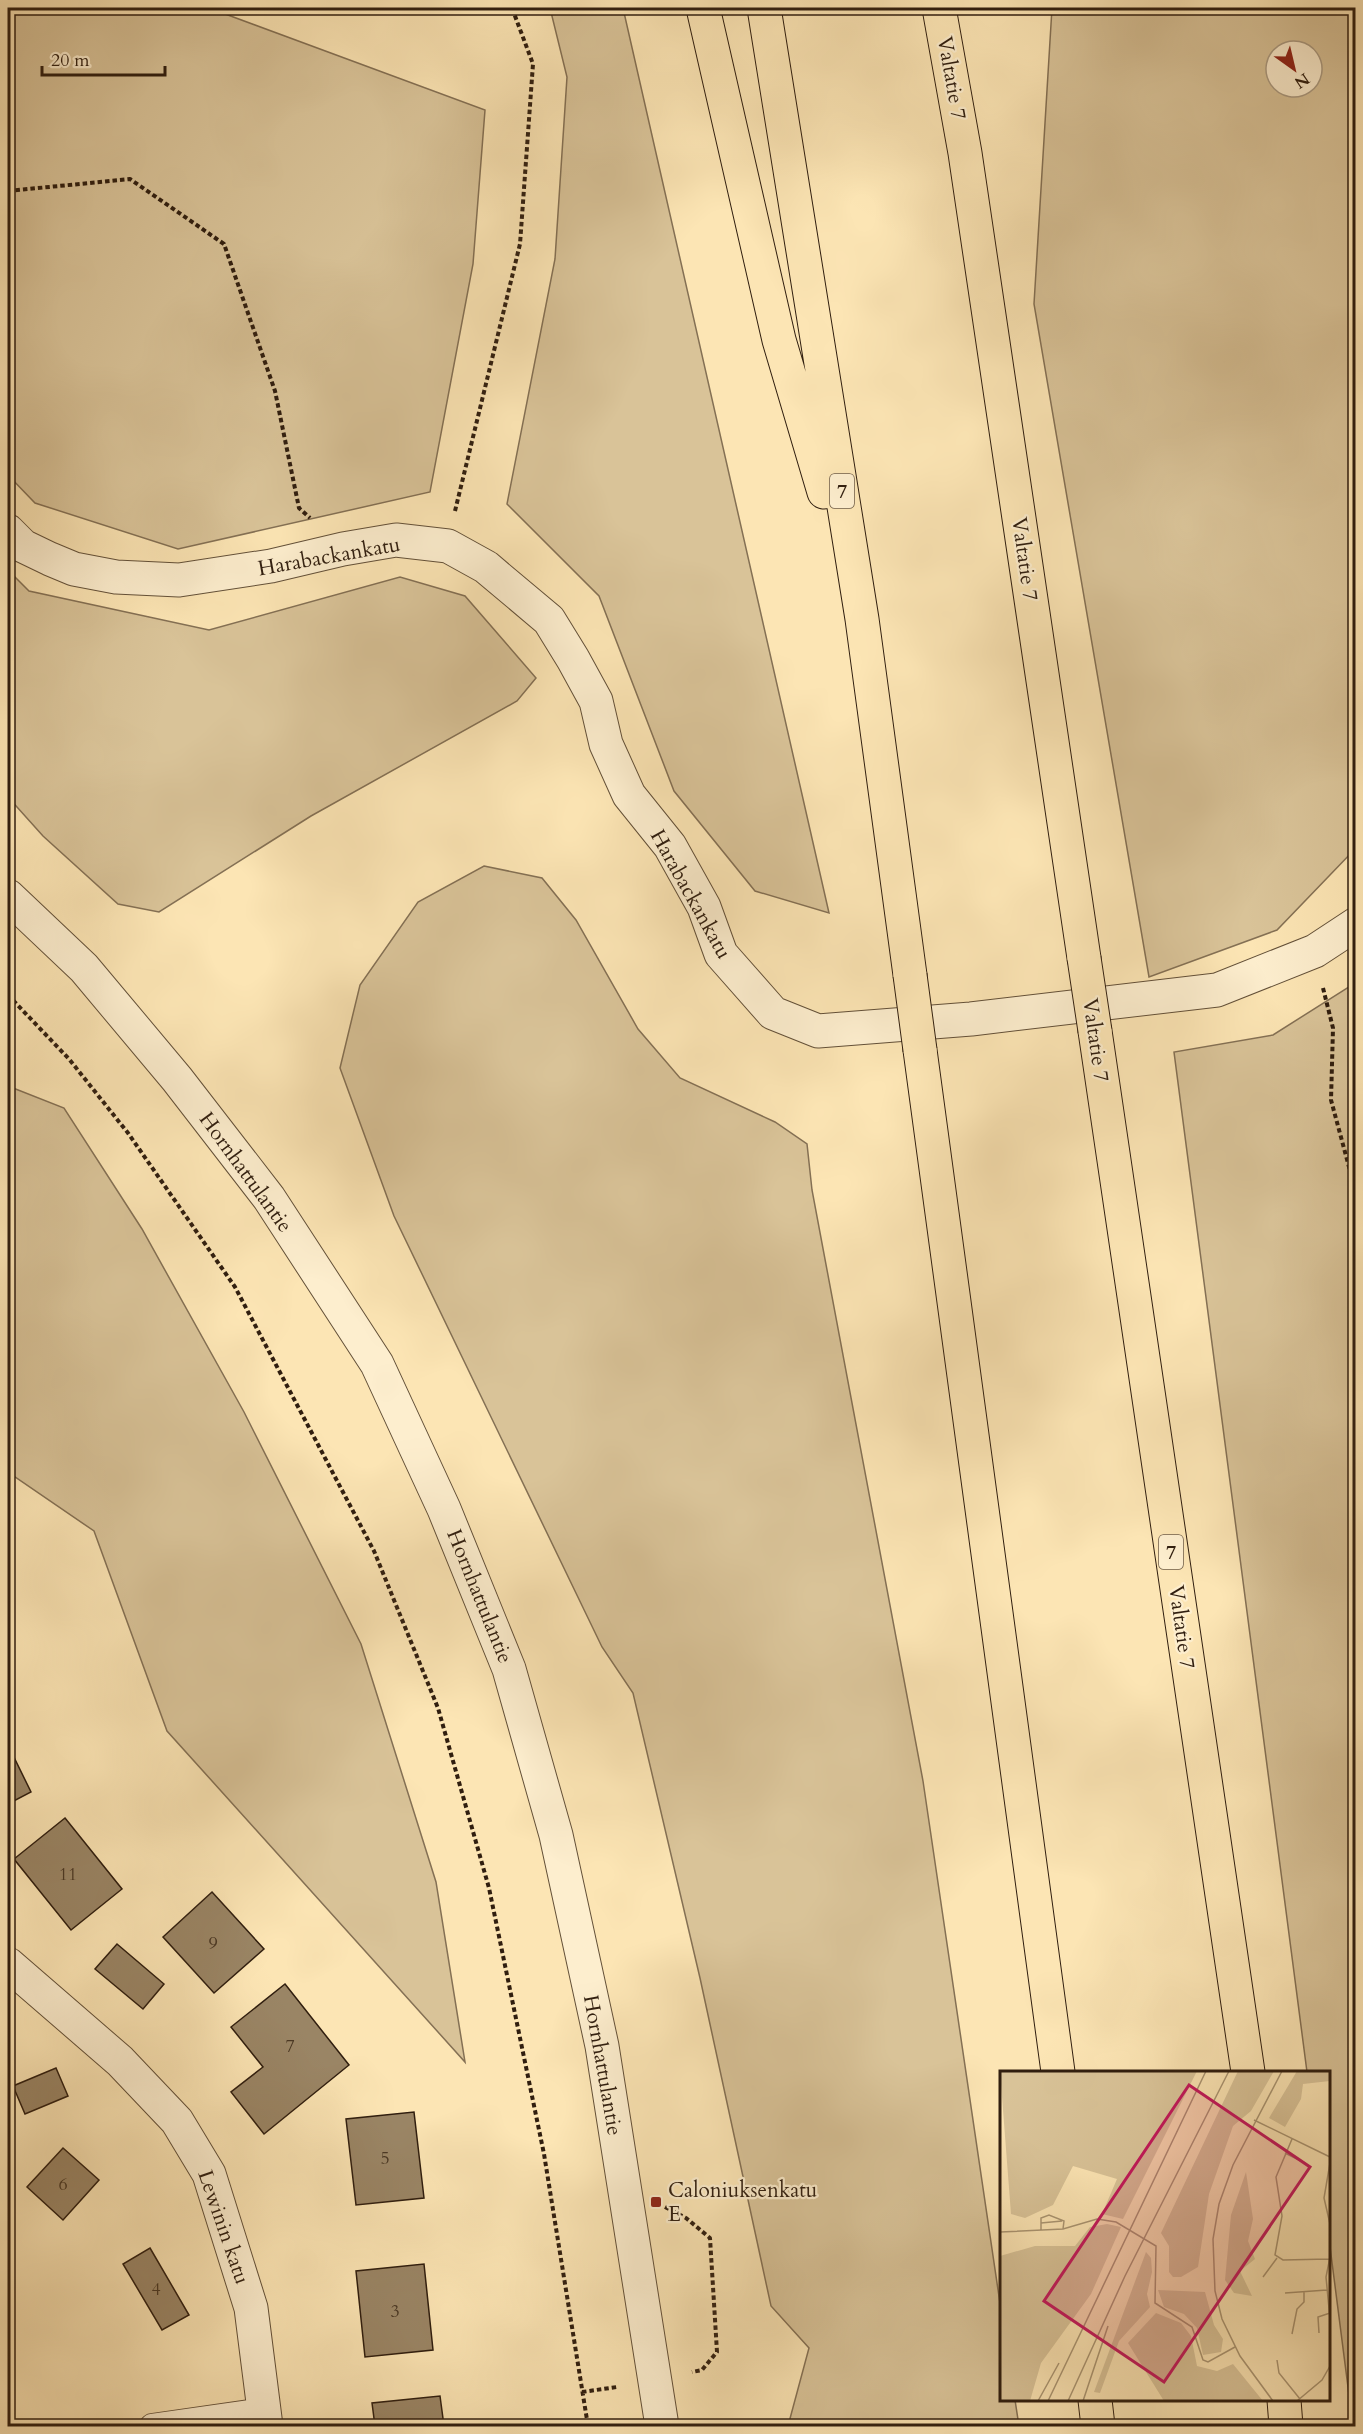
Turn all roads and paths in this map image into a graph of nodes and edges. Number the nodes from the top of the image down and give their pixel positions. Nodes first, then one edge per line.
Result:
1 (512, 8) edge
2 (703, 8) edge
3 (764, 8) edge
4 (939, 8) edge
5 (955, 8) edge
6 (965, 153) junction
7 (8, 191) edge
8 (8, 531) edge
9 (448, 546) junction
10 (343, 549) junction
11 (862, 619) junction
12 (8, 896) edge
13 (1356, 924) edge
14 (1315, 951) junction
15 (8, 995) edge
16 (1356, 1193) edge
17 (8, 1964) edge
18 (1058, 2071) edge
19 (1248, 2071) edge
20 (1095, 2401) edge
21 (1284, 2401) edge
22 (265, 2418) edge
23 (152, 2427) edge
24 (588, 2427) edge
25 (662, 2427) edge
26 (1098, 2427) edge
27 (1286, 2427) edge

1 - 9 path
2 - 11 highway
3 - 11 highway, 7
4 - 6 highway, Valtatie 7 / 7
5 - 6 highway
6 - 19 highway, Valtatie 7 / 7, bridge
7 - 10 path
8 - 10 street, Harabackankatu
9 - 10 street, Harabackankatu
9 - 14 street, Harabackankatu
11 - 18 highway, 7, bridge
12 - 25 street, Hornhattulantie
13 - 14 street, Harabackankatu
14 - 16 path
15 - 24 path
17 - 22 street, Lewinin katu
20 - 26 highway
21 - 27 highway
22 - 23 lane

